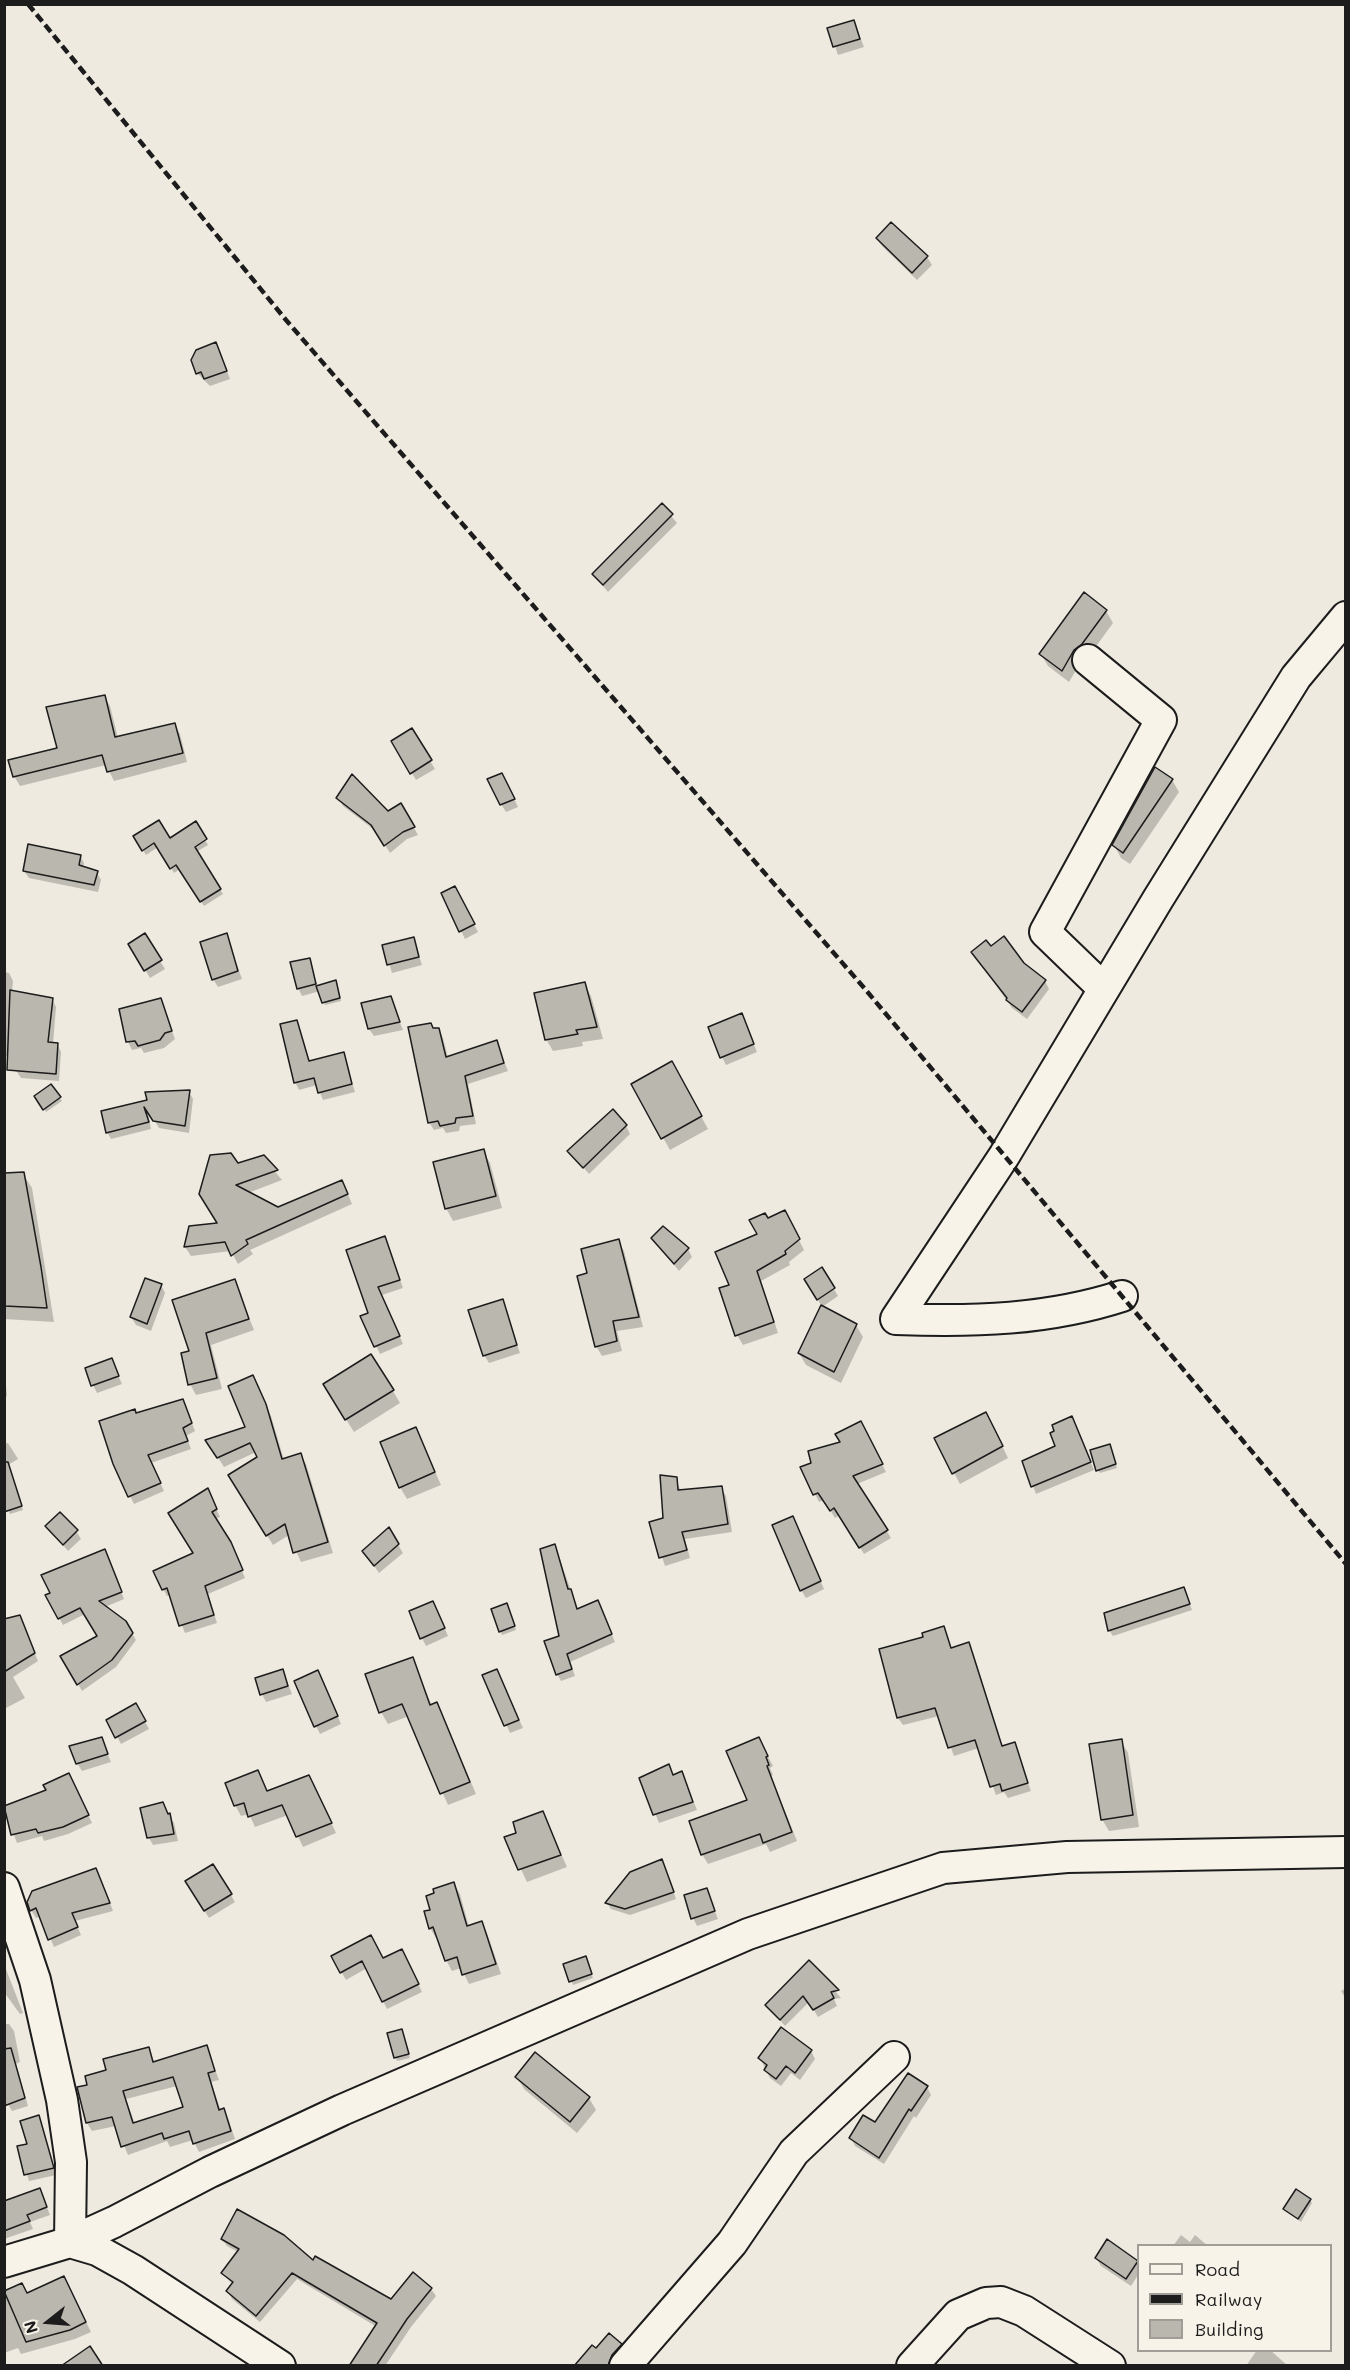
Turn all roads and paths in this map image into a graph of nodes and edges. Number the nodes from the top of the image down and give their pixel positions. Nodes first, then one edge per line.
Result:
1 (1346, 617) edge
2 (1088, 660) dead end
3 (1104, 989) junction
4 (1122, 1296) dead end
5 (1346, 1852) edge
6 (4, 1888) edge
7 (894, 2057) dead end
8 (70, 2242) junction
9 (4, 2262) edge
10 (280, 2366) edge
11 (625, 2366) edge
12 (912, 2366) edge
13 (1110, 2366) edge

1 - 3 street
2 - 3 street
3 - 4 street
5 - 8 street
6 - 8 street
7 - 11 street
8 - 9 street
8 - 10 street
12 - 13 street

